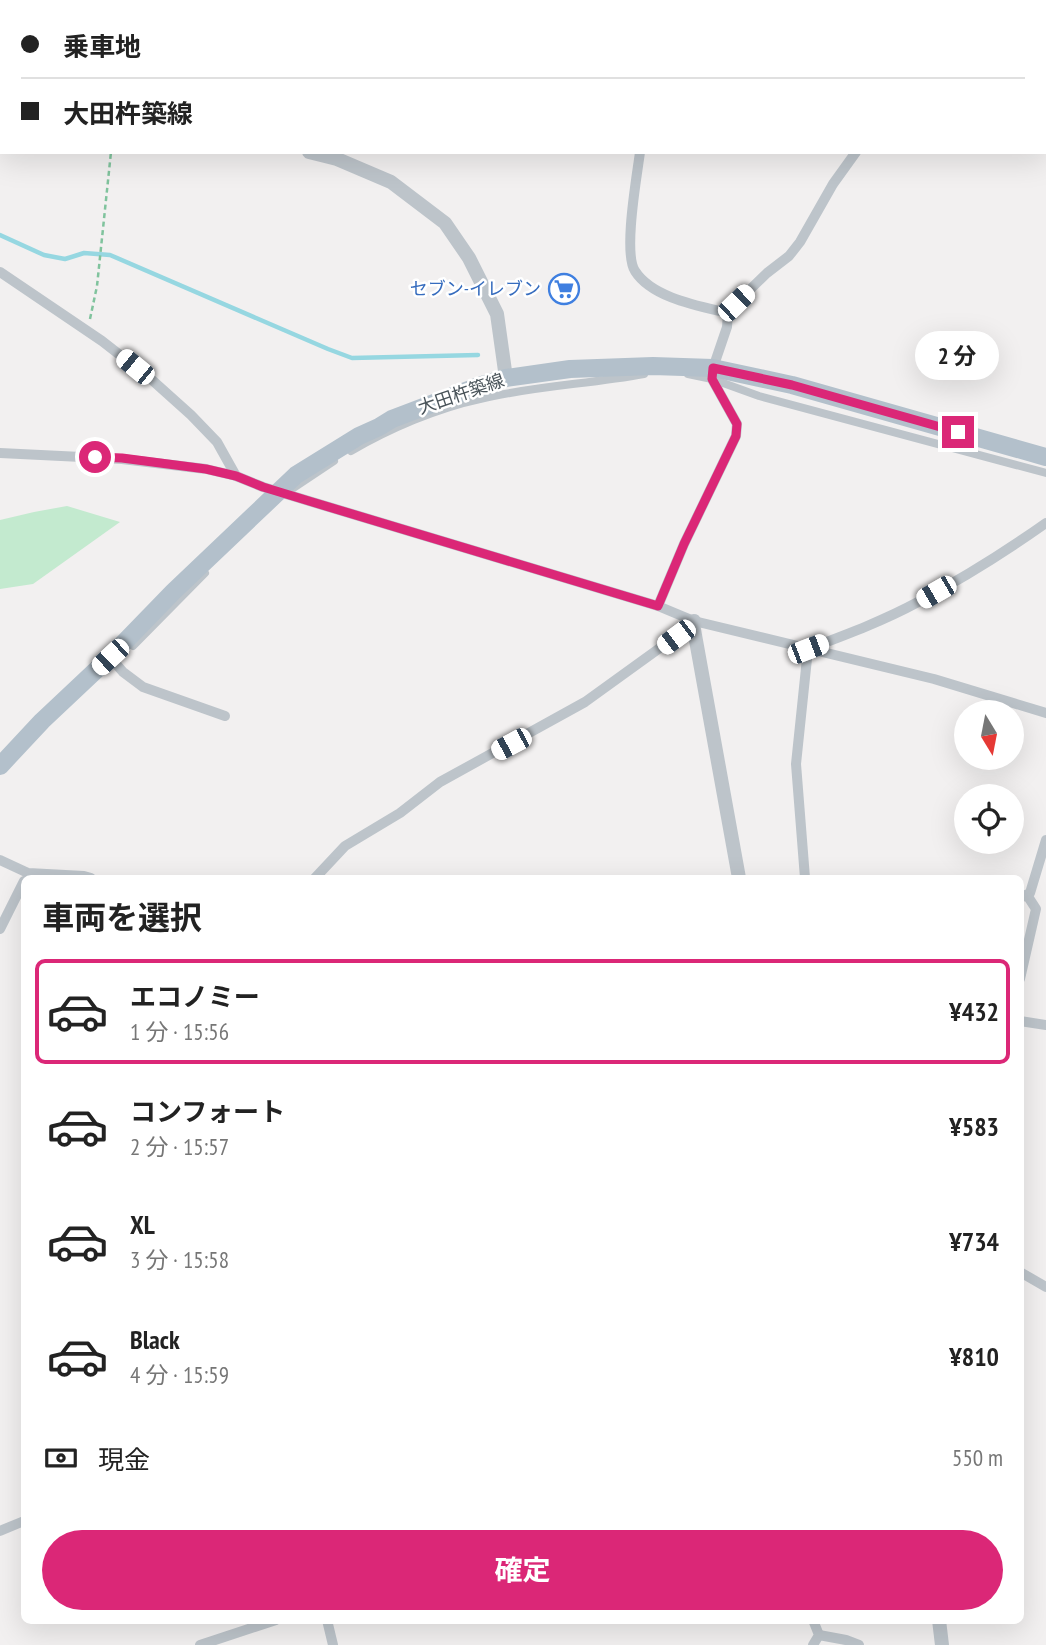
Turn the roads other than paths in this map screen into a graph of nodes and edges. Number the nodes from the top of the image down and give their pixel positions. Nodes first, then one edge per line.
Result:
1 (317, 154) edge
2 (640, 154) edge
3 (855, 154) edge
4 (0, 272) edge
5 (728, 313) junction
6 (713, 374) junction
7 (506, 378) junction
8 (0, 453) edge
9 (1046, 457) edge
10 (1046, 473) edge
11 (236, 476) junction
12 (1046, 523) edge
13 (658, 606) junction
14 (693, 623) junction
15 (808, 649) junction
16 (111, 659) junction
17 (1046, 713) edge
18 (225, 716) dead end
19 (0, 766) edge
20 (0, 777) edge
21 (1046, 841) edge
22 (0, 860) edge
23 (23, 875) edge
24 (318, 875) edge
25 (738, 875) edge
26 (805, 875) edge
27 (21, 887) edge
28 (1024, 896) edge
29 (0, 929) edge
30 (1024, 962) edge
31 (1024, 1021) edge
32 (1046, 1025) edge
33 (1024, 1274) edge
34 (1046, 1287) edge
35 (21, 1522) edge
36 (0, 1531) edge
37 (263, 1624) edge
38 (328, 1624) edge
39 (939, 1624) edge
40 (816, 1640) edge
41 (200, 1645) edge
42 (333, 1645) edge
43 (859, 1645) edge
44 (941, 1645) edge

1 - 7 street
2 - 5 street
3 - 5 street
4 - 11 street
5 - 6 street
6 - 7 main road, 大田杵築線
6 - 9 main road, 大田杵築線
6 - 10 street
6 - 13 street
6 - 16 street
7 - 16 main road, 大田杵築線
8 - 11 street
11 - 13 street
12 - 15 street
13 - 14 street
14 - 15 street
14 - 24 street
14 - 25 street
15 - 17 street
15 - 26 street
16 - 18 street
16 - 19 main road, 大田杵築線
16 - 20 street
21 - 28 street
22 - 23 street
27 - 29 street
28 - 30 street
31 - 32 street
33 - 34 street
35 - 36 street
37 - 41 street
38 - 42 street
39 - 44 street
40 - 43 street

